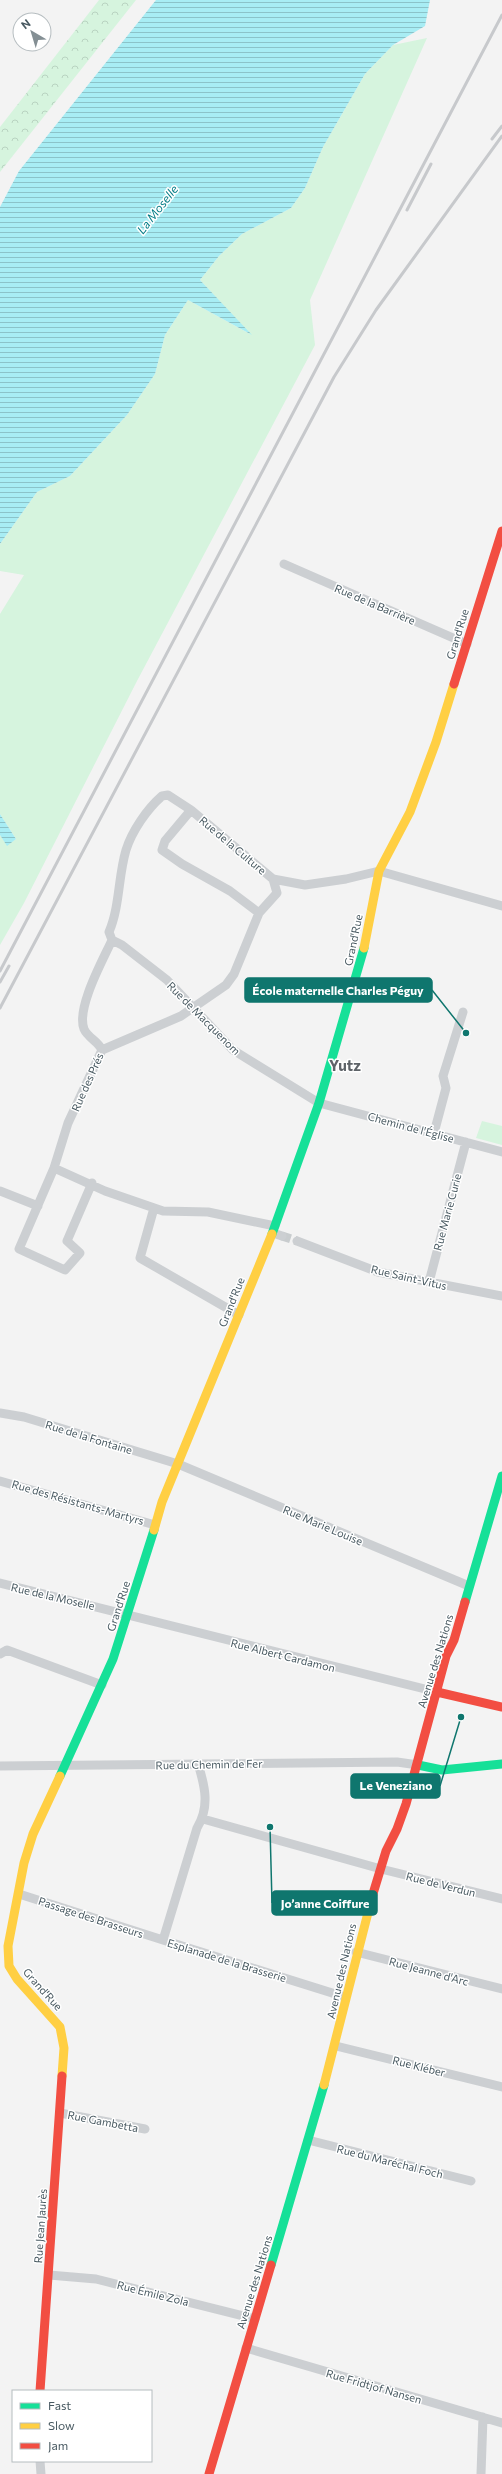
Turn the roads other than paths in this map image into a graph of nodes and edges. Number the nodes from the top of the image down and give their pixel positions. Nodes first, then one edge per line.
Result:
1 (502, 531) edge
2 (284, 564) dead end
3 (467, 644) junction
4 (160, 792) joint
5 (191, 810) junction
6 (379, 871) junction
7 (273, 879) junction
8 (502, 906) edge
9 (259, 913) junction
10 (110, 936) junction
11 (194, 1008) junction
12 (463, 1012) dead end
13 (102, 1050) junction
14 (320, 1102) junction
15 (434, 1133) junction
16 (466, 1142) junction
17 (502, 1152) edge
18 (54, 1168) junction
19 (92, 1183) junction
20 (0, 1191) edge
21 (38, 1206) junction
22 (154, 1208) junction
23 (274, 1229) junction
24 (282, 1236) tunnel mouth
25 (297, 1241) tunnel mouth
26 (428, 1282) junction
27 (502, 1296) edge
28 (239, 1315) junction
29 (0, 1413) edge
30 (178, 1464) junction
31 (502, 1476) edge
32 (0, 1480) edge
33 (155, 1525) junction
34 (0, 1583) edge
35 (469, 1586) junction
36 (128, 1617) junction
37 (0, 1654) edge
38 (102, 1685) junction
39 (437, 1692) junction
40 (502, 1707) edge
41 (198, 1764) junction
42 (502, 1764) edge
43 (66, 1765) junction
44 (418, 1765) junction
45 (0, 1766) edge
46 (203, 1819) junction
47 (381, 1870) junction
48 (19, 1894) junction
49 (502, 1899) edge
50 (163, 1940) junction
51 (356, 1952) junction
52 (502, 1989) edge
53 (345, 1996) junction
54 (336, 2046) junction
55 (64, 2063) joint
56 (502, 2087) edge
57 (60, 2113) junction
58 (145, 2129) dead end
59 (308, 2140) junction
60 (471, 2181) dead end
61 (49, 2275) junction
62 (255, 2319) junction
63 (246, 2348) junction
64 (40, 2390) edge
65 (483, 2417) junction
66 (502, 2423) edge
67 (40, 2462) edge
68 (41, 2474) edge
69 (209, 2474) edge
70 (481, 2474) edge

1 - 3 street, Grand'Rue
2 - 3 street, Rue de la Barrière
3 - 6 street, Grand'Rue
4 - 5 street, Rue de la Culture
4 - 10 street, Rue des Prés
5 - 7 street, Rue de la Culture
5 - 9 street
6 - 7 street, Rue de la Culture
6 - 8 street, Rue de la Culture
6 - 14 street, Grand'Rue
7 - 9 street
9 - 11 street
10 - 11 street, Rue de Macquenom
10 - 13 street, Rue des Prés
11 - 13 street
11 - 14 street, Rue de Macquenom
12 - 15 street
13 - 18 street, Rue des Prés
14 - 15 street, Chemin de l'Église
14 - 23 street, Grand'Rue
15 - 16 street, Chemin de l'Église
16 - 17 street, Chemin de l'Église
16 - 26 street, Rue Marie Curie
18 - 19 street
18 - 21 street, Rue des Prés
19 - 21 street, Rue des Prés
19 - 22 street
20 - 21 street
22 - 23 street
22 - 28 street
23 - 24 street
23 - 28 street, Grand'Rue
25 - 26 street, Rue Saint-Vitus
26 - 27 street, Rue Saint-Vitus
28 - 30 street, Grand'Rue
29 - 30 street, Rue de la Fontaine
30 - 33 street, Grand'Rue
30 - 35 street, Rue Marie Louise
31 - 35 street, Avenue des Nations
32 - 33 street, Rue des Résistants-Martyrs
33 - 36 street, Grand'Rue
34 - 36 street, Rue de la Moselle
35 - 39 street, Avenue des Nations
36 - 38 street, Grand'Rue
36 - 39 street, Rue Albert Cardamon
37 - 38 street
38 - 43 street, Grand'Rue
39 - 40 street
39 - 44 street, Avenue des Nations
41 - 43 street, Rue du Chemin de Fer
41 - 44 street, Rue du Chemin de Fer
41 - 46 street, Esplanade de la Brasserie
42 - 44 street
43 - 45 street, Rue du Chemin de Fer
43 - 48 street, Grand'Rue
44 - 47 street, Avenue des Nations
46 - 47 street
46 - 50 street, Esplanade de la Brasserie
47 - 49 street, Rue de Verdun
47 - 51 street, Avenue des Nations
48 - 50 street, Passage des Brasseurs
48 - 55 street, Grand'Rue
50 - 53 street, Esplanade de la Brasserie
51 - 52 street, Rue Jeanne d'Arc
51 - 53 street, Avenue des Nations
53 - 54 street, Avenue des Nations
54 - 56 street, Rue Kléber
54 - 59 street, Avenue des Nations
55 - 57 street, Rue Jean Jaurès
57 - 58 street, Rue Gambetta
57 - 61 street, Rue Jean Jaurès
59 - 60 street, Rue du Maréchal Foch
59 - 62 street, Avenue des Nations
61 - 62 street, Rue Émile Zola
61 - 64 street, Rue Jean Jaurès
62 - 63 street, Avenue des Nations
63 - 65 street, Rue Fridtjof Nansen
63 - 69 street, Avenue des Nations
65 - 66 street, Rue Fridtjof Nansen
65 - 70 street
67 - 68 street

